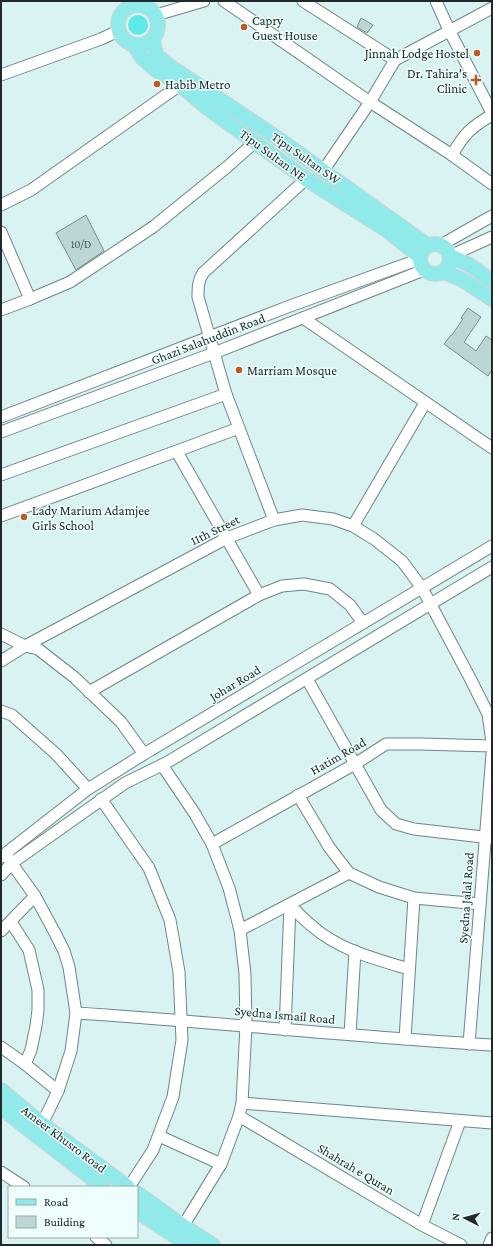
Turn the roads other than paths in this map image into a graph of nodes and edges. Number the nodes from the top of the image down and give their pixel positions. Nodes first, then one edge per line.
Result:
1 (204, 1) edge
2 (224, 1) edge
3 (303, 1) edge
4 (436, 1) edge
5 (132, 3) edge
6 (492, 8) edge
7 (156, 15) junction
8 (449, 30) junction
9 (118, 31) junction
10 (153, 40) junction
11 (134, 45) junction
12 (395, 60) junction
13 (1, 75) edge
14 (180, 85) junction
15 (370, 102) junction
16 (492, 114) edge
17 (255, 142) junction
18 (452, 155) junction
19 (323, 171) junction
20 (306, 180) junction
21 (492, 184) edge
22 (1, 205) edge
23 (492, 216) edge
24 (1, 232) edge
25 (492, 237) edge
26 (426, 255) junction
27 (450, 256) junction
28 (444, 272) junction
29 (492, 281) edge
30 (492, 298) edge
31 (30, 299) junction
32 (1, 310) edge
33 (303, 318) junction
34 (210, 337) junction
35 (214, 353) junction
36 (226, 394) junction
37 (425, 403) junction
38 (1, 416) edge
39 (239, 428) junction
40 (1, 432) edge
41 (492, 448) edge
42 (177, 452) junction
43 (1, 475) edge
44 (1, 516) edge
45 (274, 520) junction
46 (353, 526) junction
47 (227, 538) junction
48 (492, 546) edge
49 (492, 567) edge
50 (422, 588) junction
51 (259, 595) junction
52 (430, 604) junction
53 (363, 623) junction
54 (2, 633) edge
55 (25, 646) junction
56 (306, 658) junction
57 (1, 661) edge
58 (317, 673) junction
59 (307, 679) junction
60 (89, 692) junction
61 (1, 711) edge
62 (492, 742) edge
63 (492, 746) edge
64 (156, 747) junction
65 (144, 754) junction
66 (492, 754) edge
67 (164, 764) junction
68 (355, 764) junction
69 (88, 789) junction
70 (298, 795) junction
71 (101, 799) junction
72 (488, 838) edge
73 (212, 844) junction
74 (2, 853) edge
75 (12, 863) junction
76 (349, 873) junction
77 (1, 875) edge
78 (35, 896) junction
79 (414, 898) junction
80 (480, 904) junction
81 (290, 905) junction
82 (11, 922) junction
83 (240, 930) junction
84 (1, 931) edge
85 (355, 951) junction
86 (410, 969) junction
87 (76, 1013) junction
88 (181, 1020) junction
89 (246, 1026) junction
90 (285, 1030) junction
91 (350, 1034) junction
92 (405, 1039) junction
93 (469, 1044) junction
94 (492, 1045) edge
95 (1, 1047) edge
96 (25, 1064) junction
97 (1, 1090) edge
98 (58, 1091) junction
99 (242, 1103) junction
100 (1, 1108) edge
101 (239, 1116) junction
102 (460, 1121) junction
103 (492, 1123) edge
104 (38, 1129) junction
105 (159, 1136) junction
106 (221, 1164) junction
107 (1, 1172) edge
108 (22, 1186) edge
109 (102, 1186) edge
110 (127, 1186) edge
111 (130, 1186) edge
112 (138, 1194) edge
113 (138, 1211) edge
114 (422, 1225) junction
115 (179, 1231) junction
116 (97, 1238) edge
117 (492, 1238) edge
118 (106, 1245) edge
119 (188, 1245) edge
120 (213, 1245) edge
121 (461, 1245) edge
122 (489, 1245) edge

1 - 7 street
2 - 15 street
3 - 12 street
4 - 8 street
5 - 7 main road
5 - 9 main road
6 - 8 street
7 - 10 main road
8 - 12 street
8 - 16 street
9 - 11 main road, Tipu Sultan NE
9 - 13 street
10 - 11 main road
10 - 19 main road, Tipu Sultan SW
11 - 14 main road, Tipu Sultan NE
12 - 15 street
14 - 17 main road, Tipu Sultan NE
14 - 22 street
15 - 18 street
15 - 19 street
16 - 18 street
17 - 20 main road, Tipu Sultan NE
17 - 31 street
18 - 21 street
19 - 26 main road, Tipu Sultan SW
20 - 26 main road, Tipu Sultan NE
20 - 34 street
23 - 26 street, Ghazi Salahuddin Road
24 - 31 street
25 - 27 street
26 - 27 main road
26 - 28 main road
26 - 33 street, Ghazi Salahuddin Road
26 - 34 street, Ghazi Salahuddin Road
27 - 28 main road
27 - 29 main road
28 - 30 main road
31 - 32 street
33 - 35 street, Ghazi Salahuddin Road
33 - 37 street
34 - 35 street
34 - 38 street, Ghazi Salahuddin Road
35 - 36 street
35 - 40 street, Ghazi Salahuddin Road
36 - 39 street
36 - 43 street
37 - 41 street
37 - 46 street
39 - 42 street
39 - 45 street
42 - 44 street
42 - 47 street
45 - 46 street, 11th Street
45 - 47 street, 11th Street
46 - 50 street, 11th Street
47 - 51 street
47 - 55 street, 11th Street
48 - 50 street, Johar Road
49 - 52 street
50 - 52 street, 11th Street
50 - 53 street, Johar Road
51 - 53 street
51 - 60 street
52 - 58 street
52 - 62 street, 11th Street
53 - 56 street, Johar Road
54 - 55 street
55 - 57 street, 11th Street
55 - 60 street
56 - 58 street
56 - 64 street, Johar Road
58 - 59 street
59 - 67 street
59 - 68 street
60 - 65 street
61 - 69 street
63 - 68 street, Hatim Road
64 - 65 street, Johar Road
64 - 67 street
65 - 69 street, Johar Road
66 - 72 street, Syedna Jalal Road
67 - 71 street
67 - 73 street
68 - 70 street, Hatim Road
68 - 72 street
69 - 74 street, Johar Road
70 - 73 street, Hatim Road
70 - 76 street
71 - 75 street
71 - 88 street
72 - 80 street, Syedna Jalal Road
73 - 83 street
74 - 75 street
75 - 77 street
75 - 78 street
76 - 79 street
76 - 81 street
78 - 82 street
78 - 87 street
79 - 80 street
79 - 86 street
80 - 93 street, Syedna Jalal Road
81 - 83 street
81 - 85 street
81 - 90 street
82 - 84 street
82 - 96 street
83 - 89 street
85 - 86 street
85 - 91 street
86 - 92 street
87 - 88 street, Syedna Ismail Road
87 - 98 street
88 - 89 street, Syedna Ismail Road
88 - 105 street
89 - 90 street, Syedna Ismail Road
89 - 99 street
90 - 91 street, Syedna Ismail Road
91 - 92 street, Syedna Ismail Road
92 - 93 street, Syedna Ismail Road
93 - 94 street, Syedna Ismail Road
95 - 96 street
96 - 98 street
97 - 104 main road, Ameer Khusro Road
98 - 104 street
99 - 101 street
99 - 102 street
100 - 104 main road, Ameer Khusro Road
101 - 106 street
101 - 114 street, Shahrah e Quran
102 - 103 street
102 - 114 street
104 - 109 main road, Ameer Khusro Road
104 - 110 main road, Ameer Khusro Road
105 - 106 street
105 - 111 street
106 - 115 street
107 - 108 street
112 - 115 main road
113 - 115 main road
114 - 121 street, Shahrah e Quran
115 - 119 main road
115 - 120 main road
116 - 118 street
117 - 122 street

